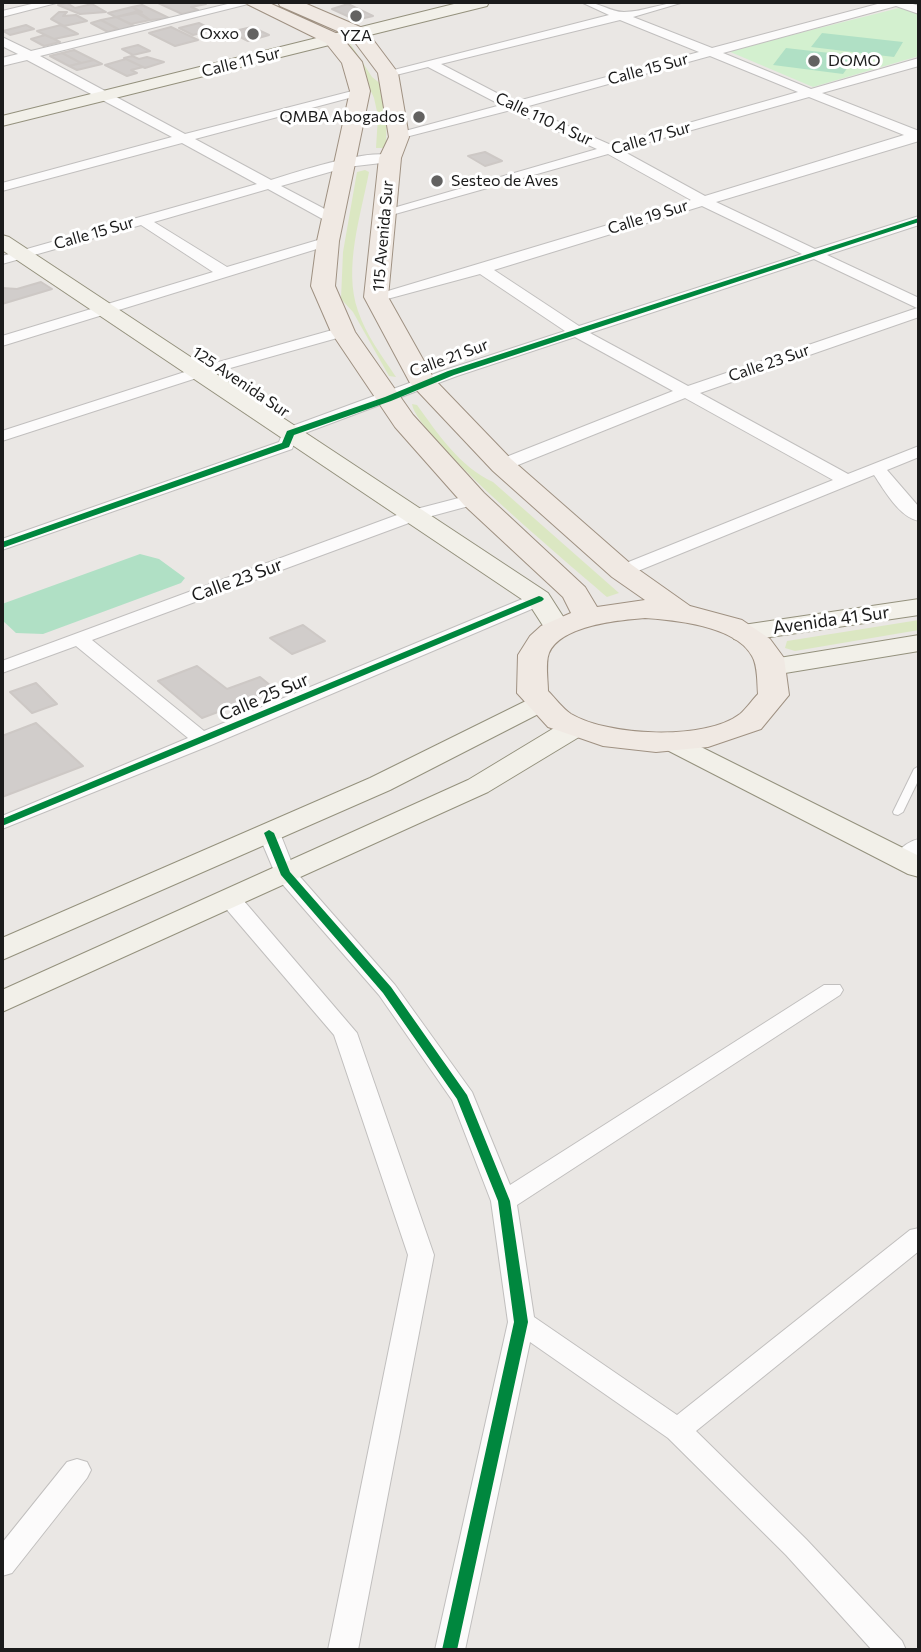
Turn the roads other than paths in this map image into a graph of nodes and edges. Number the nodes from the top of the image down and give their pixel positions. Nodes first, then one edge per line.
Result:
1 (54, 2) edge
2 (251, 2) edge
3 (287, 2) edge
4 (446, 2) edge
5 (481, 2) edge
6 (587, 2) edge
7 (678, 2) edge
8 (897, 2) edge
9 (919, 10) edge
10 (2, 14) edge
11 (622, 16) junction
12 (340, 33) junction
13 (2, 41) edge
14 (709, 53) junction
15 (30, 56) junction
16 (2, 62) edge
17 (919, 62) edge
18 (432, 64) junction
19 (388, 73) junction
20 (360, 91) junction
21 (96, 92) junction
22 (812, 93) junction
23 (512, 106) junction
24 (2, 111) edge
25 (2, 121) edge
26 (918, 136) edge
27 (399, 137) junction
28 (181, 138) junction
29 (609, 149) junction
30 (390, 158) junction
31 (346, 163) junction
32 (264, 185) junction
33 (2, 187) edge
34 (701, 200) junction
35 (383, 214) junction
36 (142, 220) junction
37 (919, 220) edge
38 (331, 230) junction
39 (8, 251) edge
40 (816, 256) junction
41 (482, 269) junction
42 (227, 274) junction
43 (376, 297) junction
44 (919, 304) edge
45 (106, 310) junction
46 (919, 312) edge
47 (343, 332) junction
48 (576, 332) junction
49 (2, 341) edge
50 (198, 372) junction
51 (423, 383) junction
52 (683, 393) junction
53 (388, 399) junction
54 (290, 433) junction
55 (2, 436) edge
56 (919, 451) edge
57 (502, 465) junction
58 (876, 467) junction
59 (845, 479) junction
60 (474, 499) junction
61 (411, 516) junction
62 (919, 516) edge
63 (2, 545) edge
64 (622, 571) junction
65 (539, 599) junction
66 (919, 607) edge
67 (679, 611) junction
68 (588, 617) junction
69 (558, 629) junction
70 (743, 633) junction
71 (79, 639) junction
72 (919, 643) edge
73 (2, 667) edge
74 (773, 667) junction
75 (540, 702) junction
76 (574, 728) junction
77 (204, 741) junction
78 (677, 744) junction
79 (919, 769) edge
80 (898, 812) dead end
81 (2, 823) edge
82 (269, 833) junction
83 (913, 857) edge
84 (285, 873) junction
85 (230, 899) junction
86 (2, 950) edge
87 (832, 990) dead end
88 (2, 1002) edge
89 (503, 1201) junction
90 (919, 1237) edge
91 (522, 1322) junction
92 (678, 1430) junction
93 (76, 1470) dead end
94 (2, 1564) edge
95 (453, 1648) edge
96 (343, 1650) edge
97 (891, 1650) edge

1 - 10 street
2 - 12 main road
2 - 15 street
3 - 12 main road
4 - 12 main road, Calle 11 Sur
5 - 12 main road, Calle 11 Sur
6 - 11 street
7 - 11 street
8 - 9 street
8 - 14 street, Calle 15 Sur
11 - 14 street
11 - 18 street
12 - 19 main road
12 - 20 main road
12 - 21 main road, Calle 11 Sur
13 - 15 street
14 - 22 street
14 - 23 street, Calle 15 Sur
15 - 16 street
15 - 21 street
17 - 22 street, Calle 17 Sur
18 - 19 street
18 - 23 street, Calle 110 A Sur
19 - 27 main road
20 - 28 street
20 - 31 main road
21 - 24 main road, Calle 11 Sur
21 - 25 main road, Calle 11 Sur
21 - 28 street
22 - 26 street
22 - 29 street, Calle 17 Sur
23 - 27 street, Calle 15 Sur
23 - 29 street, Calle 110 A Sur
26 - 34 street, Calle 19 Sur
27 - 30 main road, 115 Avenida Sur
28 - 32 street
28 - 33 street
29 - 34 street, Calle 110 A Sur
29 - 35 street, Calle 17 Sur
30 - 31 street, Calle 15 Sur
30 - 35 main road, 115 Avenida Sur
31 - 32 street, Calle 15 Sur
31 - 38 main road
32 - 36 street, Calle 15 Sur
32 - 38 street
34 - 40 street, Calle 110 A Sur
34 - 41 street, Calle 19 Sur
35 - 43 main road, 115 Avenida Sur
36 - 39 street, Calle 15 Sur
36 - 42 street
37 - 40 street, Calle 21 Sur
38 - 42 street
38 - 47 main road
39 - 45 main road, 125 Avenida Sur
40 - 44 street, Calle 110 A Sur
40 - 48 street, Calle 21 Sur
41 - 43 street, Calle 19 Sur
41 - 48 street
42 - 45 street
43 - 51 main road, 115 Avenida Sur
45 - 49 street
45 - 50 main road, 125 Avenida Sur
46 - 52 street, Calle 23 Sur
47 - 50 street
47 - 53 main road
48 - 51 street, Calle 21 Sur
48 - 52 street
50 - 54 main road, 125 Avenida Sur
50 - 55 street
51 - 53 street, Calle 21 Sur
51 - 57 main road, 115 Avenida Sur
52 - 57 street, Calle 23 Sur
52 - 59 street
53 - 54 street, Calle 21 Sur
53 - 60 main road
54 - 61 main road, 125 Avenida Sur
54 - 63 street, Calle 21 Sur
56 - 58 street
57 - 64 main road, 115 Avenida Sur
58 - 59 street
58 - 62 street
59 - 64 street
60 - 61 street, Calle 23 Sur
60 - 68 main road
61 - 65 main road, 125 Avenida Sur
61 - 71 street, Calle 23 Sur
64 - 67 main road, 115 Avenida Sur
65 - 69 main road, 125 Avenida Sur
65 - 77 street, Calle 25 Sur
66 - 70 main road, Avenida 41 Sur
67 - 68 main road
67 - 70 main road
68 - 69 main road
69 - 75 main road
70 - 74 main road
71 - 73 street, Calle 23 Sur
71 - 77 street
72 - 74 main road, Avenida 41 Sur
74 - 78 main road
75 - 76 main road
75 - 82 main road
76 - 78 main road
76 - 84 main road
77 - 81 street, Calle 25 Sur
78 - 83 main road
79 - 80 lane
82 - 84 street
82 - 86 main road
84 - 85 main road
84 - 89 street
85 - 88 main road
85 - 96 street
87 - 89 street
89 - 91 street
90 - 92 street
91 - 92 street
91 - 95 street
92 - 97 street
93 - 94 street

